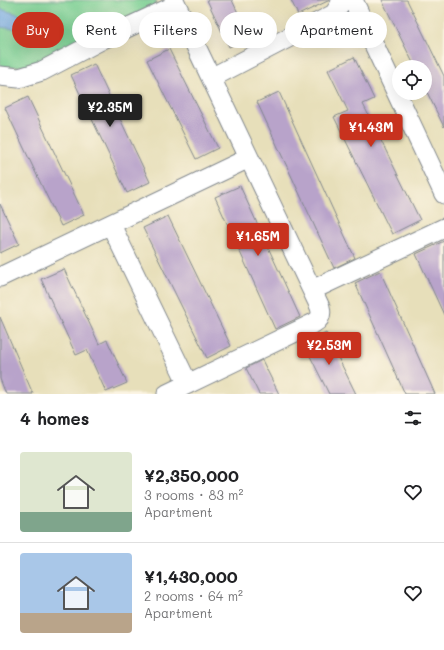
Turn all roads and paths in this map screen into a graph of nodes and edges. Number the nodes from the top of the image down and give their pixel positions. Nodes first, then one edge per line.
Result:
1 (341, 0) edge
2 (353, 0) edge
3 (175, 3) edge
4 (0, 76) edge
5 (211, 78) junction
6 (250, 158) junction
7 (444, 194) edge
8 (111, 225) junction
9 (444, 228) edge
10 (0, 277) edge
11 (312, 290) junction
12 (188, 384) junction
13 (167, 394) edge

1 - 5 lane
2 - 7 lane
3 - 4 lane
3 - 5 lane
5 - 6 lane
6 - 8 lane
6 - 11 lane
8 - 10 lane
8 - 12 lane
9 - 11 lane
11 - 12 lane
12 - 13 lane

